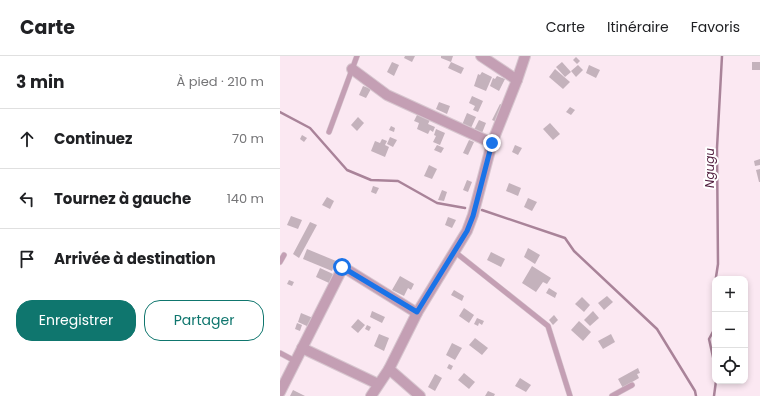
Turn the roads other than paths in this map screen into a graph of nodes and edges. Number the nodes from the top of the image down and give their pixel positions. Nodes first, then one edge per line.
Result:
1 (357, 56) edge
2 (481, 56) edge
3 (525, 56) edge
4 (352, 69) junction
5 (517, 80) junction
6 (328, 132) dead end
7 (492, 143) junction
8 (455, 252) junction
9 (284, 255) dead end
10 (280, 262) edge
11 (417, 312) junction
12 (302, 348) junction
13 (280, 353) edge
14 (295, 361) junction
15 (388, 368) junction
16 (378, 384) junction
17 (632, 385) dead end
18 (280, 392) edge
19 (372, 396) edge
20 (420, 396) edge
21 (570, 396) edge
22 (612, 396) edge

1 - 4 lane
2 - 5 street
3 - 5 street
4 - 6 lane
4 - 7 street
5 - 7 street
7 - 8 street
8 - 11 street
8 - 21 lane
9 - 10 lane
11 - 12 street
11 - 15 street
12 - 14 street
12 - 16 street
13 - 14 lane
14 - 18 street
15 - 16 street
15 - 20 street
16 - 19 street
17 - 22 lane

